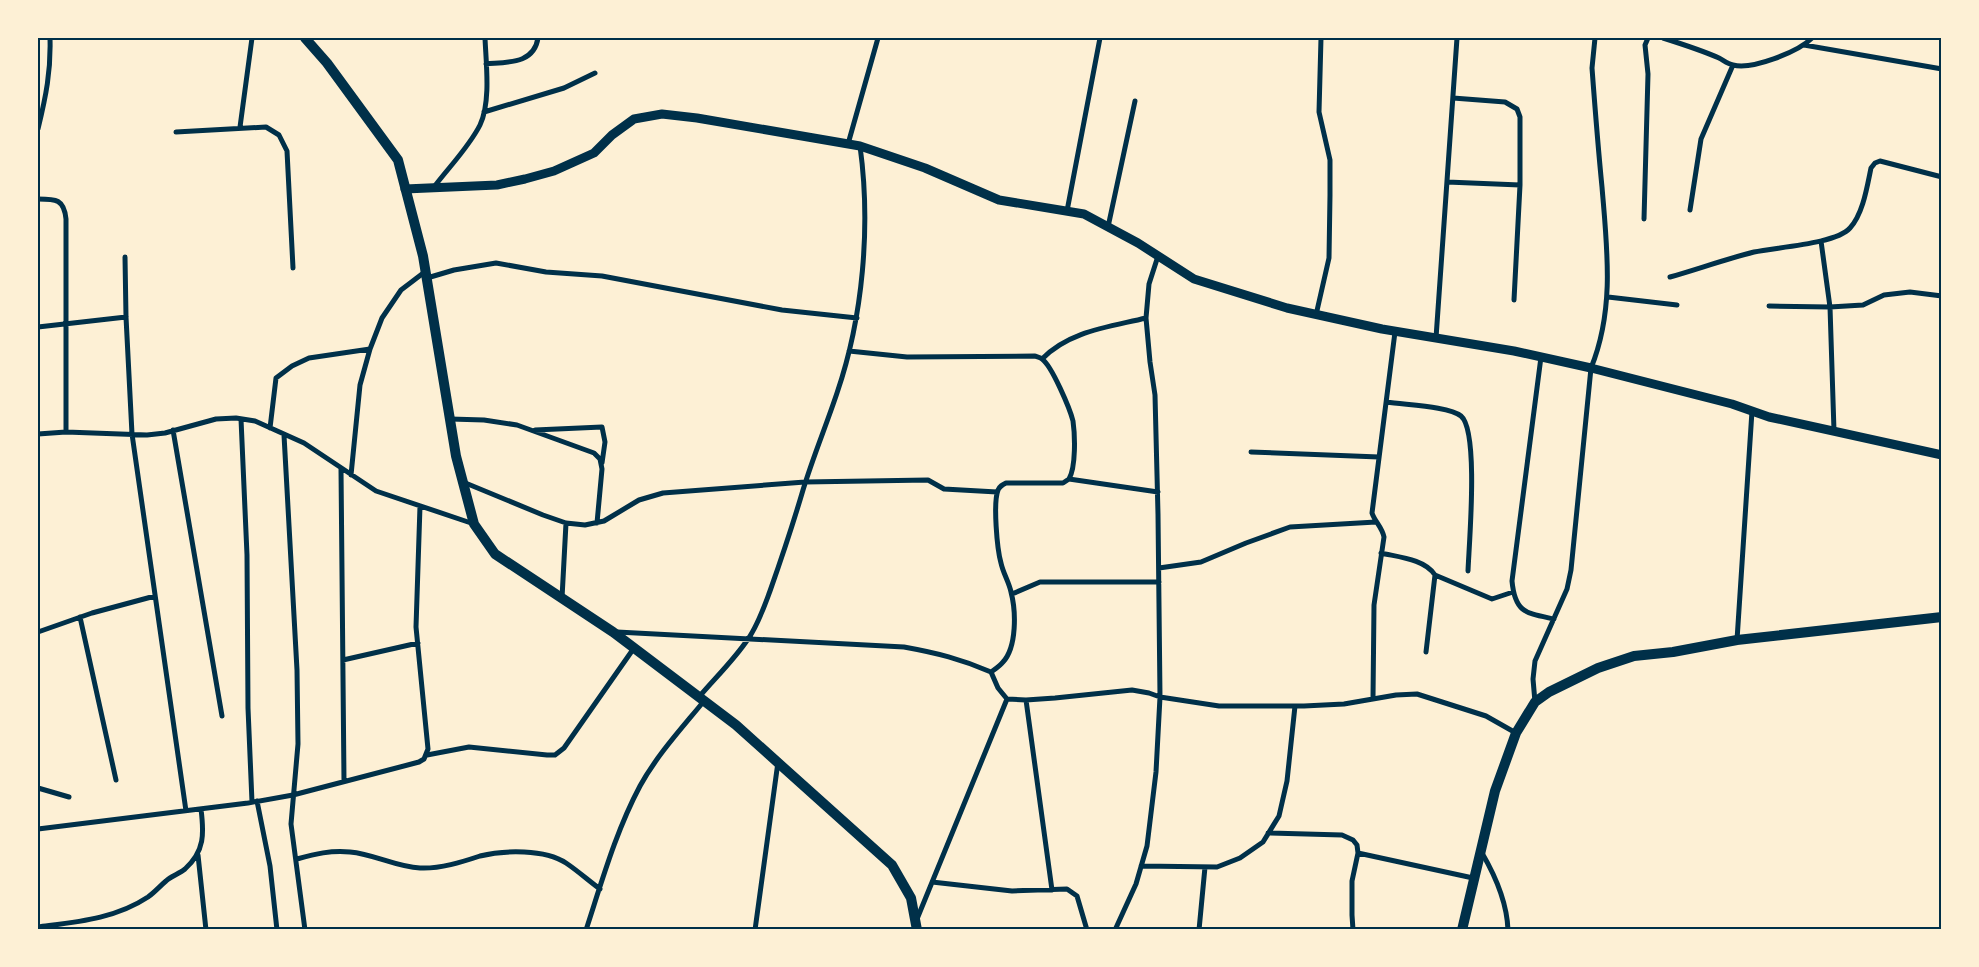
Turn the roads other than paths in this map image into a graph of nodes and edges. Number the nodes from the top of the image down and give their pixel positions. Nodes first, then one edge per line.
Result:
1 (50, 38) edge
2 (252, 38) edge
3 (305, 38) edge
4 (485, 38) edge
5 (538, 38) edge
6 (878, 38) edge
7 (1100, 38) edge
8 (1321, 38) edge
9 (1457, 38) edge
10 (1595, 38) edge
11 (1648, 38) edge
12 (1664, 38) edge
13 (1812, 38) edge
14 (1804, 45) junction
15 (486, 64) junction
16 (1733, 65) junction
17 (1942, 69) edge
18 (595, 74) dead end
19 (1453, 98) junction
20 (1135, 101) dead end
21 (484, 112) junction
22 (240, 127) junction
23 (38, 128) edge
24 (176, 132) dead end
25 (848, 144) junction
26 (860, 146) junction
27 (1942, 177) edge
28 (1447, 182) junction
29 (1520, 185) junction
30 (433, 189) junction
31 (405, 190) junction
32 (38, 199) edge
33 (1690, 210) dead end
34 (1067, 211) junction
35 (1644, 218) dead end
36 (1108, 227) junction
37 (1821, 241) junction
38 (1158, 256) junction
39 (125, 257) dead end
40 (293, 268) dead end
41 (426, 275) junction
42 (1670, 277) dead end
43 (1942, 296) edge
44 (1608, 297) junction
45 (1514, 300) dead end
46 (1677, 305) dead end
47 (1769, 306) dead end
48 (1830, 307) junction
49 (1316, 314) junction
50 (126, 317) junction
51 (857, 318) junction
52 (1146, 318) junction
53 (67, 323) junction
54 (38, 327) edge
55 (1396, 332) junction
56 (1436, 338) junction
57 (370, 349) junction
58 (849, 352) junction
59 (1541, 357) junction
60 (1042, 359) junction
61 (1591, 368) junction
62 (1387, 402) junction
63 (1752, 411) junction
64 (241, 419) junction
65 (450, 419) junction
66 (270, 428) junction
67 (173, 430) junction
68 (532, 430) junction
69 (1834, 431) junction
70 (66, 432) junction
71 (38, 434) edge
72 (132, 434) junction
73 (284, 435) junction
74 (1251, 452) dead end
75 (1942, 455) edge
76 (1380, 458) junction
77 (341, 469) junction
78 (602, 469) junction
79 (351, 475) junction
80 (1069, 479) junction
81 (463, 482) junction
82 (805, 482) junction
83 (997, 492) junction
84 (1158, 492) junction
85 (420, 506) junction
86 (1376, 522) junction
87 (566, 523) junction
88 (597, 523) junction
89 (474, 524) junction
90 (1381, 553) junction
91 (1159, 568) junction
92 (1468, 571) dead end
93 (1435, 575) junction
94 (1159, 582) junction
95 (1513, 592) junction
96 (1012, 594) junction
97 (155, 596) junction
98 (562, 598) junction
99 (80, 617) junction
100 (1942, 617) edge
101 (1554, 619) junction
102 (38, 632) edge
103 (613, 632) junction
104 (749, 638) junction
105 (1737, 640) junction
106 (418, 643) junction
107 (634, 648) junction
108 (1426, 652) dead end
109 (343, 660) junction
110 (991, 672) junction
111 (1160, 697) junction
112 (1373, 698) junction
113 (702, 699) junction
114 (1007, 699) junction
115 (1026, 700) junction
116 (1535, 702) junction
117 (1295, 706) junction
118 (222, 716) dead end
119 (1516, 733) junction
120 (427, 754) junction
121 (778, 762) junction
122 (116, 780) dead end
123 (344, 782) junction
124 (38, 788) edge
125 (294, 795) junction
126 (69, 797) dead end
127 (254, 802) junction
128 (201, 809) junction
129 (186, 810) junction
130 (38, 830) edge
131 (1268, 833) junction
132 (1480, 849) junction
133 (1358, 853) junction
134 (198, 855) junction
135 (297, 859) junction
136 (1141, 866) junction
137 (1205, 866) junction
138 (1473, 878) junction
139 (932, 882) junction
140 (600, 889) junction
141 (1052, 890) junction
142 (916, 924) edge
143 (38, 927) edge
144 (206, 930) edge
145 (277, 930) edge
146 (305, 930) edge
147 (586, 930) edge
148 (755, 930) edge
149 (1087, 930) edge
150 (1114, 930) edge
151 (1199, 930) edge
152 (1354, 930) edge
153 (1462, 930) edge
154 (1508, 930) edge

1 - 23 street
2 - 22 street
3 - 31 main road
4 - 15 street
5 - 15 street
6 - 25 street
7 - 34 street
8 - 49 street
9 - 19 street
10 - 44 street
11 - 35 street
12 - 16 street
13 - 14 street
14 - 16 street
14 - 17 street
15 - 21 street
16 - 33 street
18 - 21 street
19 - 28 street
19 - 29 street
20 - 36 street
21 - 30 street
22 - 24 street
22 - 40 street
25 - 26 street
25 - 30 street
26 - 34 street
26 - 51 street
27 - 37 street
28 - 29 street
28 - 56 street
29 - 45 street
30 - 31 street
31 - 41 main road
32 - 53 street
34 - 36 street
36 - 38 street
37 - 42 street
37 - 48 street
38 - 49 street
38 - 52 street
39 - 50 street
41 - 51 street
41 - 57 street
41 - 65 main road
43 - 48 street
44 - 46 street
44 - 61 street
47 - 48 street
48 - 69 street
49 - 55 street
50 - 53 street
50 - 72 street
51 - 58 street
52 - 60 street
52 - 84 street
53 - 54 street
53 - 70 street
55 - 56 street
55 - 62 street
56 - 59 street
57 - 66 street
57 - 79 street
58 - 60 street
58 - 82 street
59 - 61 street
59 - 95 street
60 - 80 street
61 - 63 street
61 - 101 street
62 - 76 street
62 - 92 street
63 - 69 street
63 - 105 street
64 - 66 street
64 - 67 street
64 - 127 street
65 - 68 street
65 - 81 main road
66 - 73 street
67 - 72 street
67 - 118 street
68 - 78 street
68 - 78 street
69 - 75 street
70 - 71 street
70 - 72 street
72 - 97 street
73 - 77 street
73 - 125 street
74 - 76 street
76 - 86 street
77 - 79 street
77 - 109 street
78 - 88 street
79 - 85 street
80 - 83 street
80 - 84 street
81 - 87 street
81 - 89 main road
82 - 83 street
82 - 88 street
82 - 104 street
83 - 96 street
84 - 91 street
85 - 89 street
85 - 106 street
86 - 90 street
86 - 91 street
87 - 88 street
87 - 98 street
89 - 98 main road
90 - 93 street
90 - 112 street
91 - 94 street
93 - 95 street
93 - 108 street
94 - 96 street
94 - 111 street
95 - 101 street
96 - 110 street
97 - 99 street
97 - 129 street
98 - 103 main road
99 - 102 street
99 - 122 street
100 - 105 main road
101 - 116 street
103 - 104 street
103 - 107 main road
104 - 110 street
104 - 113 street
105 - 116 main road
106 - 109 street
106 - 120 street
107 - 113 main road
107 - 120 street
109 - 123 street
110 - 114 street
111 - 115 street
111 - 117 street
111 - 136 street
112 - 117 street
112 - 119 street
113 - 121 main road
113 - 140 street
114 - 115 street
114 - 139 street
115 - 141 street
116 - 119 main road
117 - 131 street
119 - 132 main road
120 - 123 street
121 - 142 main road
121 - 148 street
123 - 125 street
124 - 126 street
125 - 127 street
125 - 135 street
127 - 128 street
127 - 145 street
128 - 129 street
128 - 134 street
129 - 130 street
131 - 133 street
131 - 137 street
132 - 138 main road
132 - 154 street
133 - 138 street
133 - 152 street
134 - 143 street
134 - 144 street
135 - 140 street
135 - 146 street
136 - 137 street
136 - 150 street
137 - 151 street
138 - 153 main road
139 - 141 street
139 - 142 street
140 - 147 street
141 - 149 street

